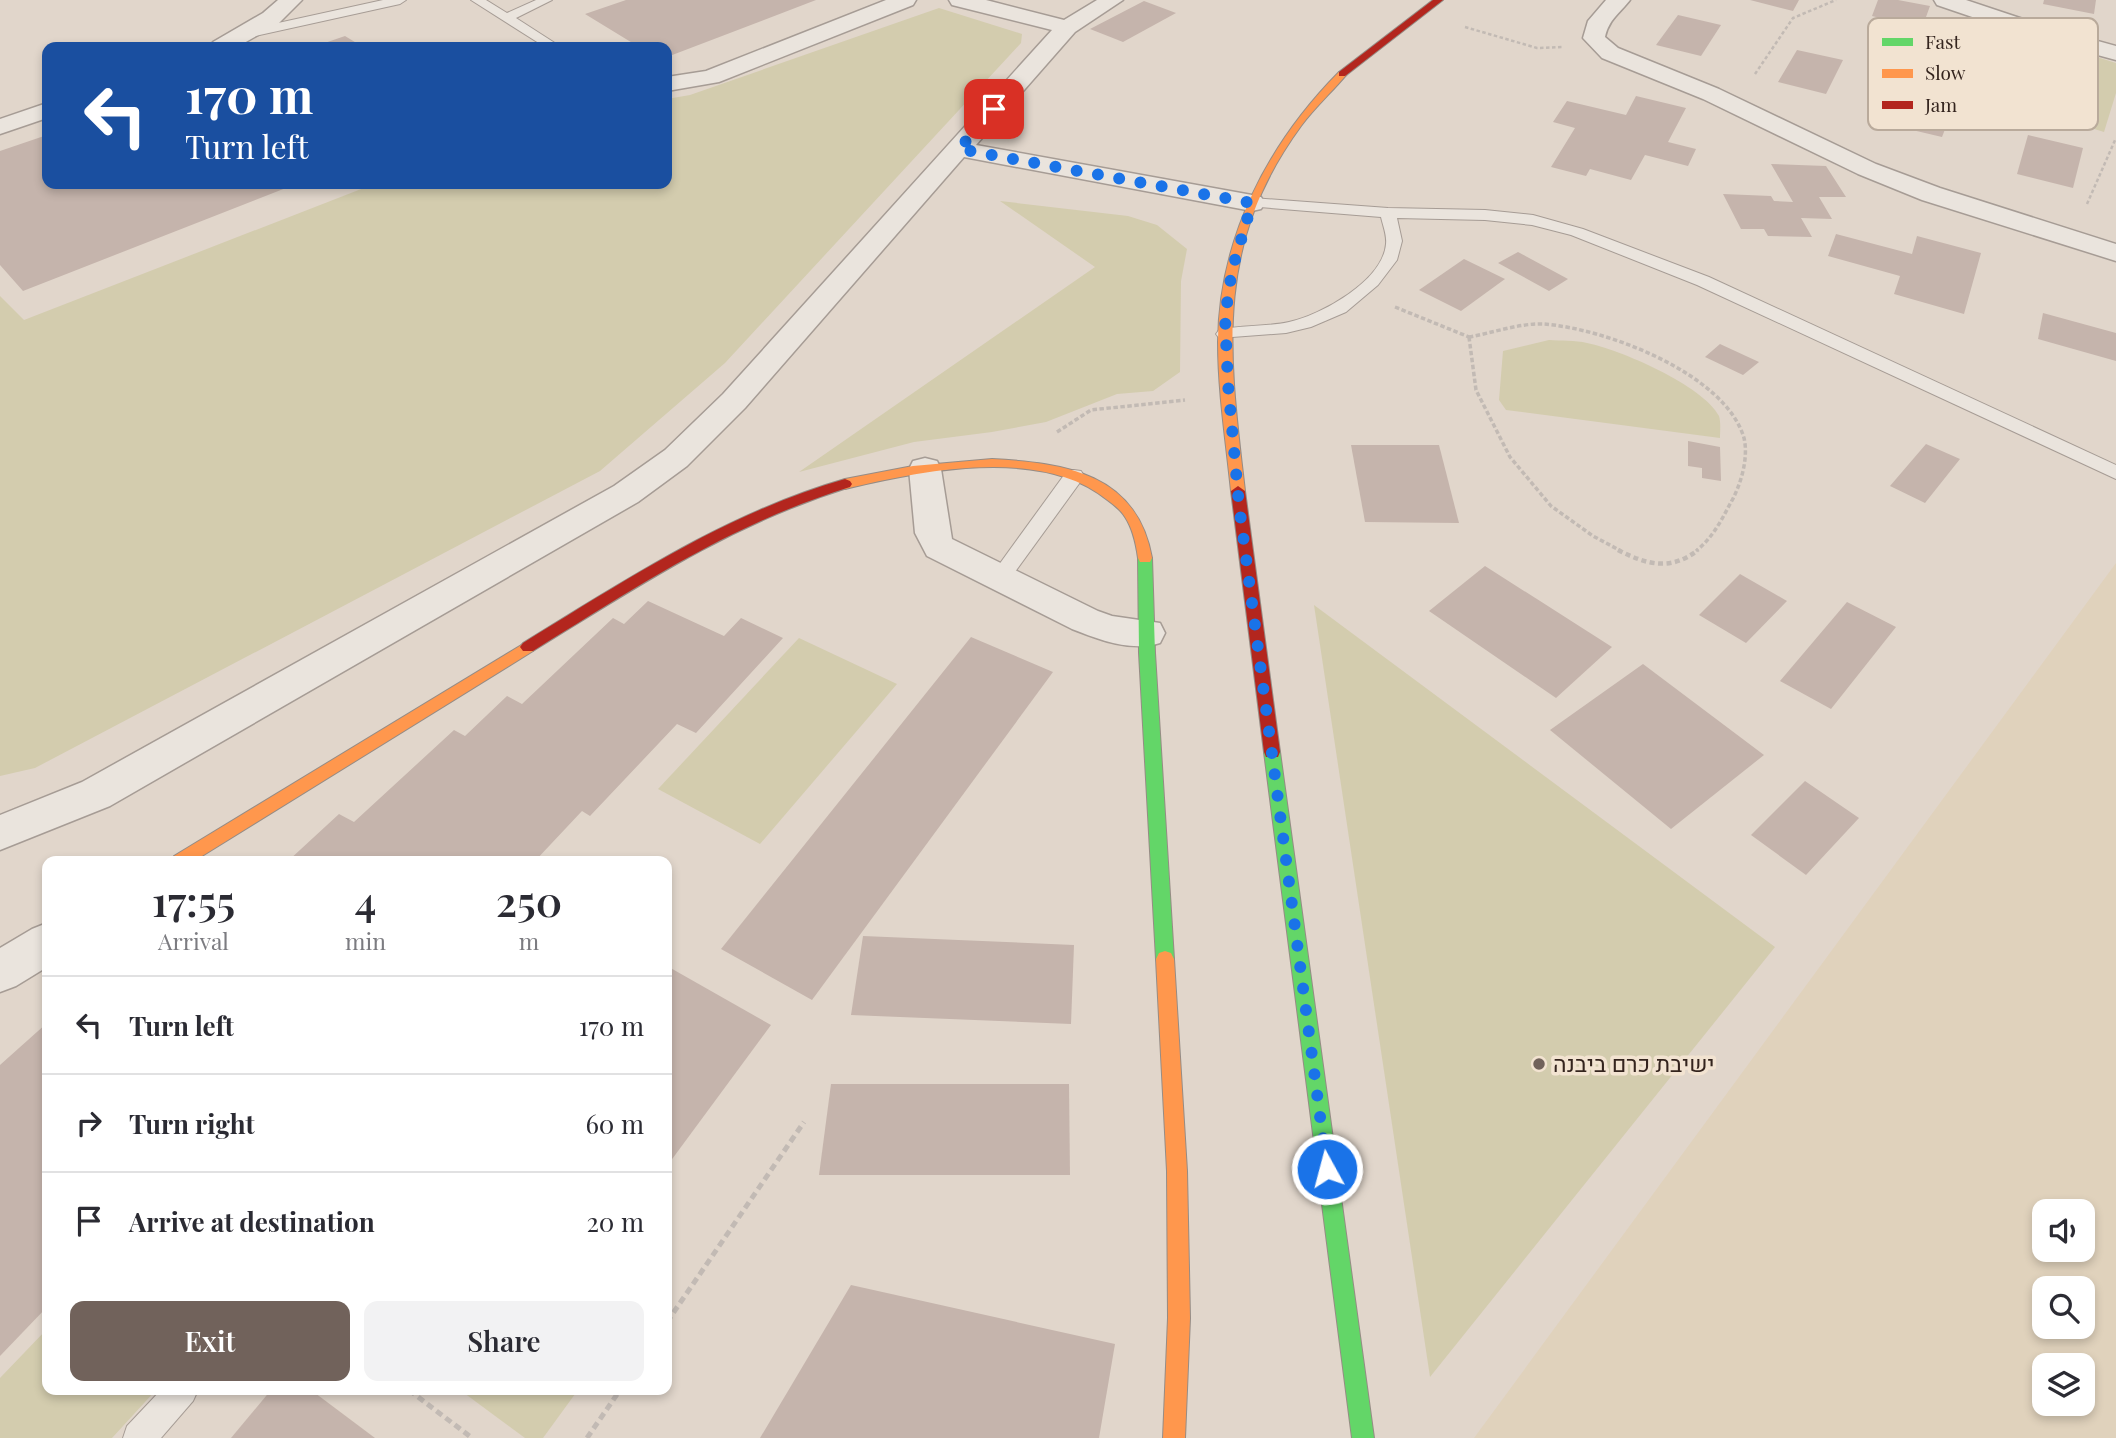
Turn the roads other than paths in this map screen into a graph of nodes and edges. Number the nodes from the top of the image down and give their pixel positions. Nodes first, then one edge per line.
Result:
1 (291, 0) edge
2 (400, 0) edge
3 (477, 0) edge
4 (546, 0) edge
5 (905, 0) edge
6 (960, 0) edge
7 (1112, 0) edge
8 (1439, 0) edge
9 (1619, 0) edge
10 (1945, 0) edge
11 (508, 17) junction
12 (1998, 18) edge
13 (1067, 27) junction
14 (246, 34) junction
15 (231, 42) edge
16 (546, 42) edge
17 (2098, 48) edge
18 (2116, 53) edge
19 (672, 84) edge
20 (42, 112) edge
21 (0, 127) edge
22 (959, 149) junction
23 (1252, 203) junction
24 (1388, 213) junction
25 (2116, 253) edge
26 (1225, 334) junction
27 (925, 469) junction
28 (2116, 473) edge
29 (1074, 476) junction
30 (1000, 578) junction
31 (1147, 633) junction
32 (0, 833) edge
33 (188, 856) edge
34 (42, 946) edge
35 (0, 972) edge
36 (178, 1395) edge
37 (139, 1438) edge
38 (1174, 1438) edge
39 (1363, 1438) edge

1 - 14 street
2 - 14 lane
3 - 11 lane
4 - 11 lane
5 - 19 street
6 - 13 street
7 - 13 street
8 - 23 street
9 - 25 street
10 - 12 street
11 - 16 lane
13 - 22 street
14 - 15 street
17 - 18 street
20 - 21 street
22 - 23 street
22 - 32 street
23 - 24 lane
23 - 26 street
24 - 26 lane
24 - 28 lane
26 - 39 street
27 - 29 street
27 - 30 street
27 - 33 street
29 - 30 lane
29 - 31 street
30 - 31 street
31 - 38 street
34 - 35 street
36 - 37 lane

